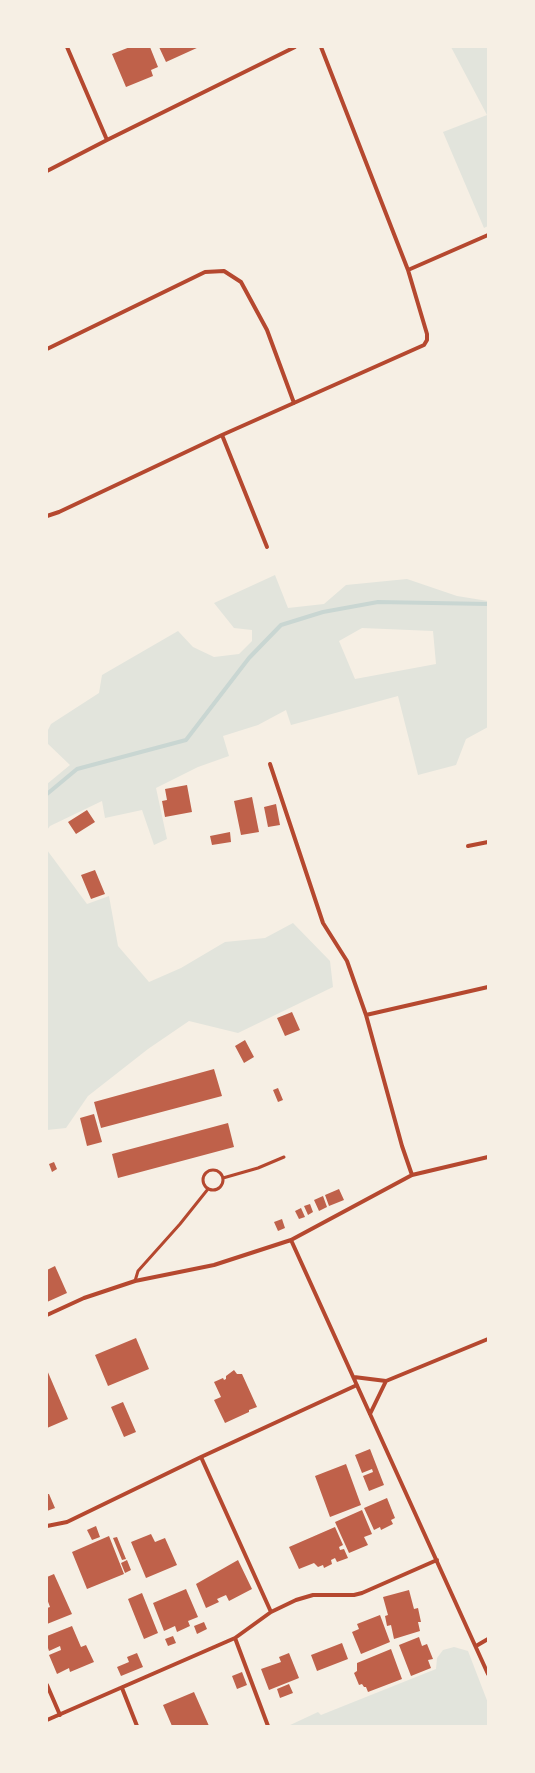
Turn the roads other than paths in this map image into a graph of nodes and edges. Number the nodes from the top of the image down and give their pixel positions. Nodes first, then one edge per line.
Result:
1 (67, 47) edge
2 (295, 47) edge
3 (321, 47) edge
4 (107, 140) junction
5 (47, 172) edge
6 (488, 235) edge
7 (408, 270) junction
8 (47, 349) edge
9 (294, 403) junction
10 (222, 435) junction
11 (47, 516) edge
12 (267, 547) dead end
13 (270, 764) dead end
14 (488, 842) edge
15 (468, 846) dead end
16 (488, 987) edge
17 (366, 1015) junction
18 (488, 1157) edge
19 (284, 1158) dead end
20 (412, 1175) junction
21 (222, 1178) junction
22 (208, 1189) junction
23 (291, 1240) junction
24 (135, 1282) junction
25 (47, 1315) edge
26 (488, 1339) edge
27 (354, 1377) junction
28 (386, 1381) junction
29 (357, 1385) junction
30 (370, 1414) junction
31 (201, 1457) junction
32 (47, 1526) edge
33 (437, 1560) junction
34 (272, 1612) junction
35 (235, 1638) junction
36 (488, 1639) edge
37 (476, 1646) junction
38 (488, 1674) edge
39 (47, 1685) edge
40 (122, 1688) junction
41 (60, 1714) junction
42 (47, 1720) edge
43 (137, 1726) edge
44 (268, 1726) edge

1 - 4 street
2 - 4 street
3 - 7 street
4 - 5 street
6 - 7 street
7 - 9 street
8 - 9 street
9 - 10 street
10 - 11 street
10 - 12 street
13 - 17 street
14 - 15 street
16 - 17 street
17 - 20 street
18 - 20 street
19 - 21 lane
20 - 23 street
21 - 22 lane
21 - 22 lane
22 - 24 lane
23 - 24 street
23 - 27 street
24 - 25 street
26 - 28 street
27 - 28 street
27 - 29 street
28 - 30 street
29 - 30 street
29 - 31 street
30 - 33 street
31 - 32 street
31 - 34 street
33 - 34 street
33 - 37 street
34 - 35 street
35 - 40 street
35 - 44 street
36 - 37 street
37 - 38 street
39 - 41 street
40 - 41 street
40 - 43 street
41 - 42 street

